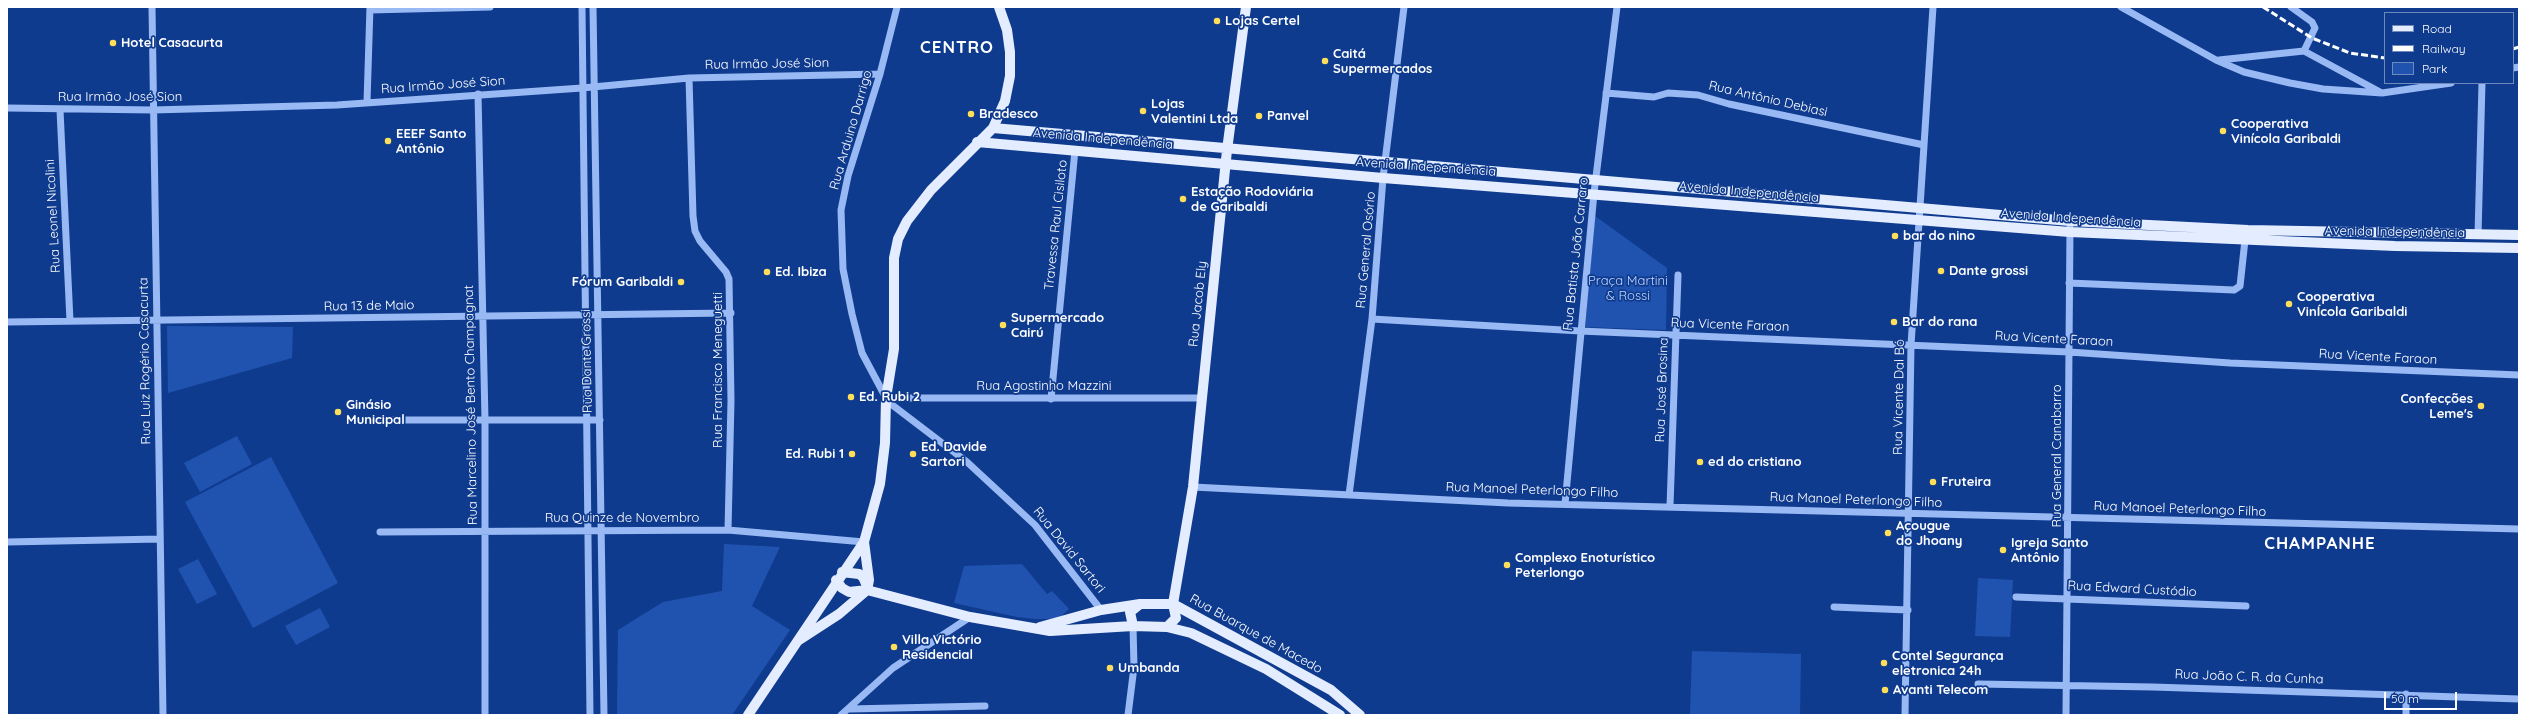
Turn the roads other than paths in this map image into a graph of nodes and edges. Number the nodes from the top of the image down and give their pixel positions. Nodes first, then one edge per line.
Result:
1 (152, 7) edge
2 (490, 7) edge
3 (582, 7) edge
4 (593, 7) edge
5 (897, 7) edge
6 (999, 7) edge
7 (1246, 7) edge
8 (1404, 7) edge
9 (1617, 7) edge
10 (1932, 7) edge
11 (2121, 7) edge
12 (2291, 7) edge
13 (370, 9) edge
14 (2304, 51) junction
15 (2216, 60) junction
16 (880, 74) junction
17 (690, 78) junction
18 (2444, 84) edge
19 (2482, 84) edge
20 (594, 86) junction
21 (582, 88) junction
22 (1606, 93) junction
23 (2382, 93) junction
24 (478, 94) junction
25 (368, 102) junction
26 (7, 108) edge
27 (60, 110) junction
28 (154, 110) junction
29 (993, 128) junction
30 (977, 142) junction
31 (1924, 145) junction
32 (1075, 150) junction
33 (1227, 150) junction
34 (1386, 162) junction
35 (1226, 163) junction
36 (1384, 178) junction
37 (1596, 180) junction
38 (1594, 193) junction
39 (1920, 207) junction
40 (1919, 219) junction
41 (2070, 221) junction
42 (2070, 232) junction
43 (2478, 235) junction
44 (2519, 236) edge
45 (2244, 240) junction
46 (597, 248) junction
47 (2519, 248) edge
48 (585, 249) junction
49 (1678, 274) dead end
50 (2069, 283) junction
51 (731, 313) junction
52 (587, 315) junction
53 (598, 315) junction
54 (481, 316) junction
55 (1372, 319) junction
56 (157, 320) junction
57 (70, 321) junction
58 (7, 322) edge
59 (1580, 331) junction
60 (1676, 335) junction
61 (1911, 345) junction
62 (2069, 352) junction
63 (2519, 374) edge
64 (1201, 398) junction
65 (886, 399) junction
66 (1051, 399) junction
67 (381, 420) dead end
68 (485, 420) junction
69 (588, 420) junction
70 (600, 420) junction
71 (1192, 487) junction
72 (1349, 494) junction
73 (1565, 504) junction
74 (1670, 506) junction
75 (1910, 513) junction
76 (2068, 518) junction
77 (2519, 529) edge
78 (486, 530) junction
79 (590, 530) junction
80 (601, 530) junction
81 (728, 530) junction
82 (380, 532) dead end
83 (160, 539) junction
84 (7, 542) edge
85 (864, 542) junction
86 (839, 576) junction
87 (867, 590) junction
88 (2016, 597) dead end
89 (2067, 598) junction
90 (1140, 604) junction
91 (1173, 604) junction
92 (2246, 606) dead end
93 (1834, 607) dead end
94 (1101, 610) junction
95 (1908, 610) junction
96 (970, 617) junction
97 (1133, 626) junction
98 (1167, 627) junction
99 (1036, 628) junction
100 (797, 641) junction
101 (1978, 684) dead end
102 (2067, 685) junction
103 (2406, 694) junction
104 (2519, 699) edge
105 (985, 706) dead end
106 (849, 709) junction
107 (163, 715) edge
108 (486, 715) edge
109 (590, 715) edge
110 (604, 715) edge
111 (748, 715) edge
112 (841, 715) edge
113 (1128, 715) edge
114 (1340, 715) edge
115 (1360, 715) edge
116 (1905, 715) edge
117 (2066, 715) edge
118 (2406, 715) edge

1 - 28 street, Rua Luiz Rogério Casacurta
2 - 13 street
3 - 21 street, Rua Dante Grossi
4 - 20 street, Rua Dante Grossi
5 - 16 street, Rua Arduino Darrigo
6 - 29 main road
7 - 33 main road, Rua Jacob Ely
8 - 34 street, Rua General Osório
9 - 22 street, Rua Batista João Carraro
10 - 31 street, Rua Vicente Dal Bó
11 - 15 street
12 - 14 street
13 - 25 street
14 - 15 street
14 - 23 street
15 - 23 street
16 - 17 street, Rua Irmão José Sion
16 - 65 street, Rua Arduino Darrigo
17 - 20 street, Rua Irmão José Sion
17 - 51 street, Rua Francisco Meneguetti
18 - 23 street
19 - 43 street
20 - 21 street, Rua Irmão José Sion
20 - 46 street, Rua Dante Grossi
21 - 24 street, Rua Irmão José Sion
21 - 48 street, Rua Dante Grossi
22 - 31 street, Rua Antônio Debiasi
22 - 37 street, Rua Batista João Carraro
24 - 25 street, Rua Irmão José Sion
24 - 54 street, Rua Marcelino José Bento Champagnat
25 - 28 street, Rua Irmão José Sion
26 - 27 street, Rua Irmão José Sion
27 - 28 street, Rua Irmão José Sion
27 - 57 street, Rua Leonel Nicolini
28 - 56 street, Rua Luiz Rogério Casacurta
29 - 30 main road
29 - 33 main road, Avenida Independência
30 - 32 main road, Avenida Independência
30 - 65 main road
31 - 39 street, Rua Vicente Dal Bó
32 - 35 main road, Avenida Independência
32 - 66 street, Travessa Raul Cisiloto
33 - 34 main road, Avenida Independência
33 - 35 main road, Rua Jacob Ely
34 - 36 street, Rua General Osório
34 - 37 main road, Avenida Independência
35 - 36 main road, Avenida Independência
35 - 64 main road, Rua Jacob Ely
36 - 38 main road, Avenida Independência
36 - 55 street, Rua General Osório
37 - 38 street, Rua Batista João Carraro
37 - 39 main road, Avenida Independência
38 - 40 main road, Avenida Independência
38 - 59 street, Rua Batista João Carraro
39 - 40 street, Rua Vicente Dal Bó
39 - 41 main road, Avenida Independência
40 - 42 main road, Avenida Independência
40 - 61 street, Rua Vicente Dal Bó
41 - 42 street, Rua General Canabarro
41 - 43 main road, Avenida Independência
42 - 45 main road, Avenida Independência
42 - 50 street, Rua General Canabarro
43 - 44 main road, Avenida Independência
45 - 47 main road, Avenida Independência
45 - 50 street
46 - 48 street
46 - 53 street, Rua Dante Grossi
48 - 52 street, Rua Dante Grossi
49 - 60 street, Rua José Brosina
50 - 62 street, Rua General Canabarro
51 - 53 street, Rua 13 de Maio
51 - 81 street, Rua Francisco Meneguetti
52 - 53 street, Rua 13 de Maio
52 - 54 street, Rua 13 de Maio
52 - 69 street, Rua Dante Grossi
53 - 70 street, Rua Dante Grossi
54 - 56 street, Rua 13 de Maio
54 - 68 street, Rua Marcelino José Bento Champagnat
55 - 59 street, Rua Vicente Faraon
55 - 72 street, Rua General Osório
56 - 57 street, Rua 13 de Maio
56 - 83 street, Rua Luiz Rogério Casacurta
57 - 58 street, Rua 13 de Maio
59 - 60 street, Rua Vicente Faraon
59 - 73 street, Rua Batista João Carraro
60 - 61 street, Rua Vicente Faraon
60 - 74 street, Rua José Brosina
61 - 62 street, Rua Vicente Faraon
61 - 75 street, Rua Vicente Dal Bó
62 - 63 street, Rua Vicente Faraon
62 - 76 street, Rua General Canabarro
64 - 66 street, Rua Agostinho Mazzini
64 - 71 main road, Rua Jacob Ely
65 - 66 street, Rua Agostinho Mazzini
65 - 85 main road
65 - 94 street, Rua David Sartori
67 - 68 street
68 - 69 street
68 - 78 street, Rua Marcelino José Bento Champagnat
69 - 70 street
69 - 79 street, Rua Dante Grossi
70 - 80 street, Rua Dante Grossi
71 - 72 street, Rua Manoel Peterlongo Filho
71 - 91 main road, Rua Jacob Ely
72 - 73 street, Rua Manoel Peterlongo Filho
73 - 74 street, Rua Manoel Peterlongo Filho
74 - 75 street, Rua Manoel Peterlongo Filho
75 - 76 street, Rua Manoel Peterlongo Filho
75 - 95 street, Rua Vicente Dal Bó
76 - 77 street, Rua Manoel Peterlongo Filho
76 - 89 street, Rua General Canabarro
78 - 79 street, Rua Quinze de Novembro
78 - 82 street, Rua Quinze de Novembro
78 - 108 street, Rua Marcelino José Bento Champagnat
79 - 80 street, Rua Quinze de Novembro
79 - 109 street, Rua Dante Grossi
80 - 81 street, Rua Quinze de Novembro
80 - 110 street, Rua Dante Grossi
81 - 85 street, Rua Quinze de Novembro
83 - 84 street
83 - 107 street, Rua Luiz Rogério Casacurta
85 - 86 main road
85 - 87 main road
86 - 87 main road, Rua Buarque de Macedo
86 - 87 main road
86 - 100 main road
87 - 96 main road, Rua Buarque de Macedo
87 - 100 main road
88 - 89 street, Rua Edward Custódio
89 - 92 street, Rua Edward Custódio
89 - 102 street, Rua General Canabarro
90 - 91 main road, Rua Buarque de Macedo
90 - 94 main road, Rua Buarque de Macedo
90 - 97 main road
91 - 98 main road, Rua Jacob Ely
91 - 115 main road, Rua Buarque de Macedo
93 - 95 street
94 - 99 main road, Rua Buarque de Macedo
95 - 116 street, Rua Vicente Dal Bó
96 - 99 main road, Rua Buarque de Macedo
96 - 106 street
97 - 98 main road, Rua Buarque de Macedo
97 - 99 main road, Rua Buarque de Macedo
97 - 113 street
98 - 114 main road, Rua Buarque de Macedo
100 - 111 main road
101 - 102 street, Rua João C. R. da Cunha
102 - 103 street, Rua João C. R. da Cunha
102 - 117 street, Rua General Canabarro
103 - 104 street, Rua João C. R. da Cunha
103 - 118 street
105 - 106 street
106 - 112 street

